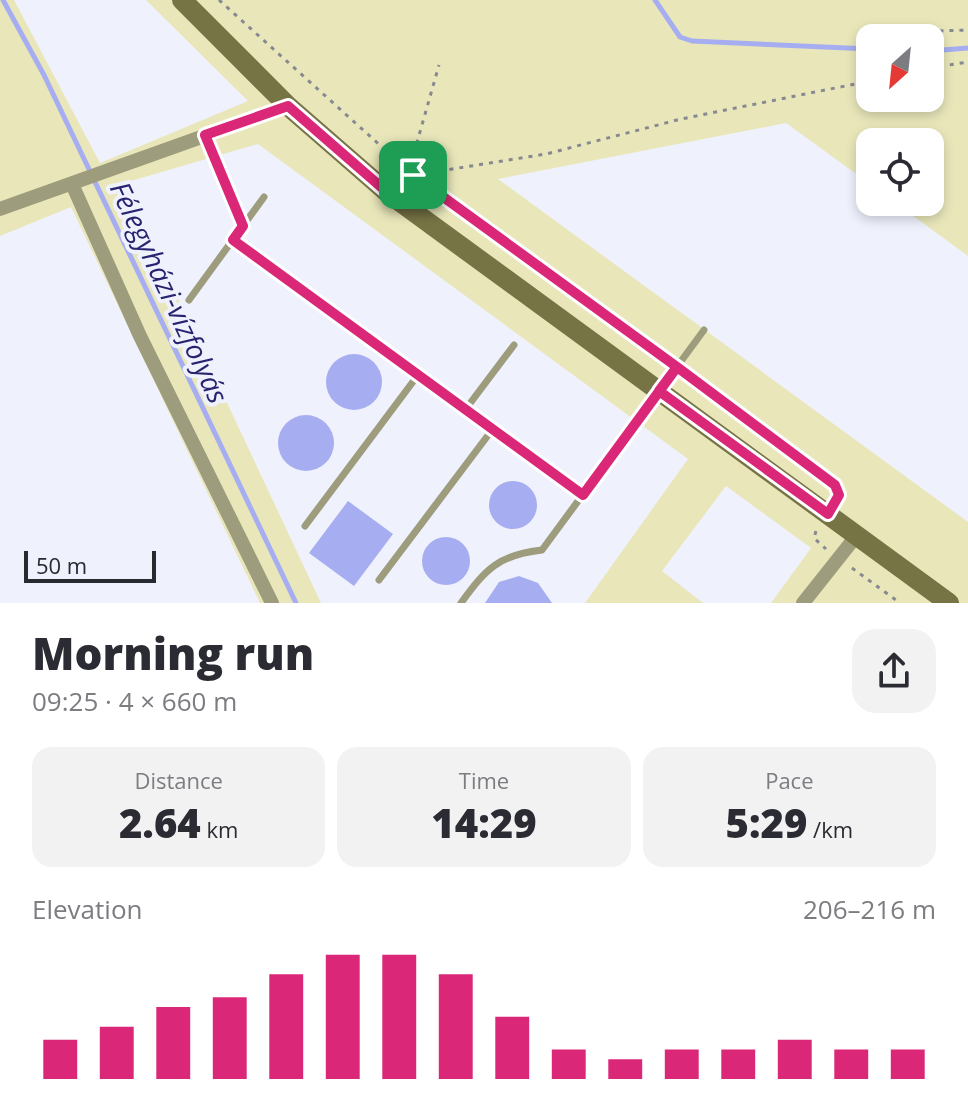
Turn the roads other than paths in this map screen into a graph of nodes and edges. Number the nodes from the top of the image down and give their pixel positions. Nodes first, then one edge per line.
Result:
1 (182, 0) edge
2 (288, 106) junction
3 (205, 135) junction
4 (85, 178) junction
5 (264, 197) dead end
6 (0, 209) edge
7 (243, 226) junction
8 (233, 240) junction
9 (189, 300) dead end
10 (704, 330) dead end
11 (514, 345) dead end
12 (418, 375) junction
13 (659, 391) junction
14 (465, 410) junction
15 (492, 430) junction
16 (583, 495) junction
17 (305, 526) dead end
18 (857, 535) junction
19 (379, 580) dead end
20 (272, 603) edge
21 (461, 603) edge
22 (803, 603) edge
23 (949, 603) edge

1 - 2 main road
2 - 3 street
2 - 13 main road
3 - 4 street
3 - 7 lane
4 - 6 street
4 - 20 street
5 - 7 lane
7 - 8 lane
8 - 9 lane
8 - 12 lane
10 - 13 lane
11 - 14 lane
12 - 14 lane
12 - 17 lane
13 - 16 lane
13 - 18 main road
14 - 15 lane
15 - 16 lane
15 - 19 lane
16 - 21 lane
18 - 22 street
18 - 23 main road

